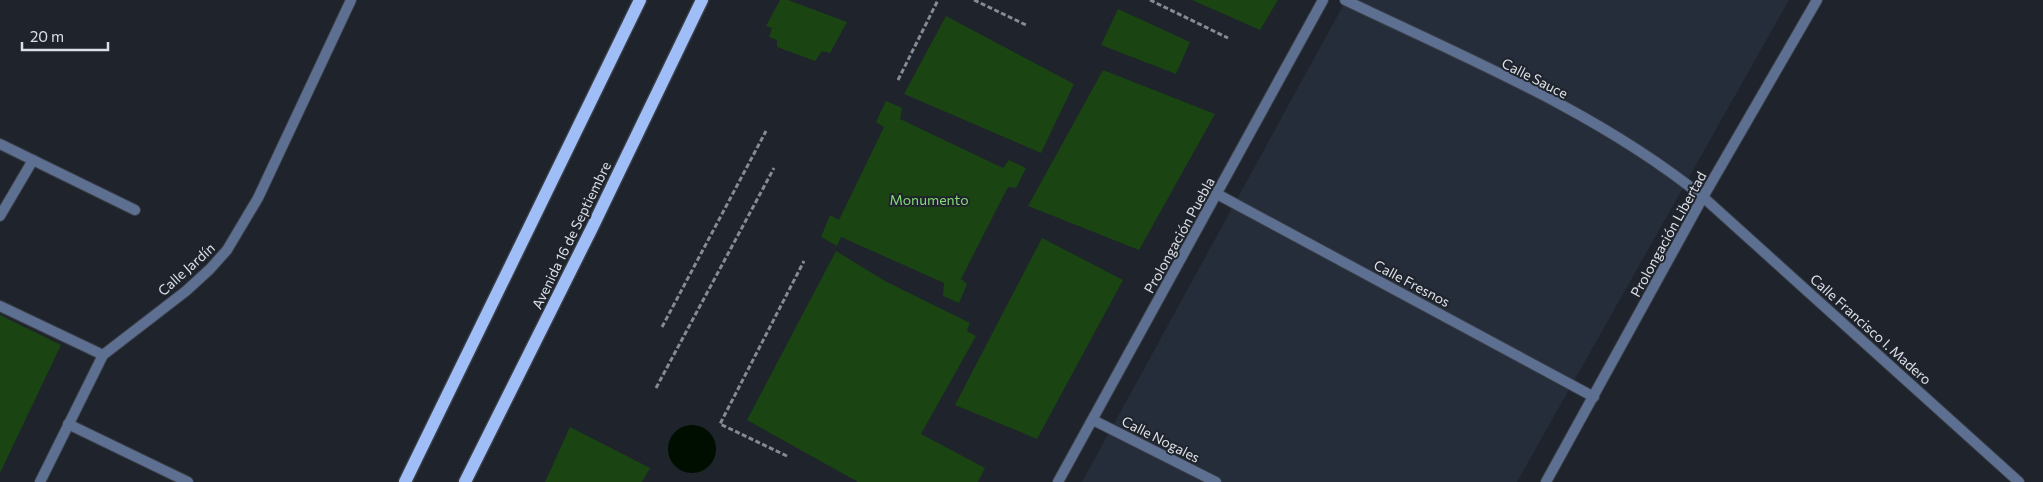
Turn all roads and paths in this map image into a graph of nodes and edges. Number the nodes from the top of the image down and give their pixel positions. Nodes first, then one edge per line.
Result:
1 (351, 0) edge
2 (640, 0) edge
3 (702, 0) edge
4 (938, 0) edge
5 (974, 0) edge
6 (1150, 0) edge
7 (1323, 0) edge
8 (1344, 0) edge
9 (1818, 0) edge
10 (1026, 25) dead end
11 (1228, 38) dead end
12 (898, 80) dead end
13 (766, 131) dead end
14 (0, 144) edge
15 (33, 160) junction
16 (774, 168) dead end
17 (1217, 194) junction
18 (1703, 198) junction
19 (135, 210) dead end
20 (0, 216) edge
21 (804, 261) dead end
22 (0, 306) edge
23 (662, 326) dead end
24 (103, 355) junction
25 (656, 388) dead end
26 (1594, 397) junction
27 (1093, 420) junction
28 (68, 424) junction
29 (787, 456) dead end
30 (40, 482) edge
31 (188, 482) edge
32 (405, 482) edge
33 (465, 482) edge
34 (1058, 482) edge
35 (1216, 482) edge
36 (1546, 482) edge
37 (2020, 482) edge

1 - 24 street, Calle Jardín
2 - 32 main road
3 - 33 main road, Avenida 16 de Septiembre
4 - 12 path
5 - 10 path
6 - 11 path
7 - 17 street, Prolongación Puebla
8 - 18 street, Calle Sauce
9 - 18 street, Prolongación Libertad
13 - 23 path
14 - 15 street
15 - 19 street
15 - 20 street
16 - 25 path
17 - 26 street, Calle Fresnos
17 - 27 street, Prolongación Puebla
18 - 26 street, Prolongación Libertad
18 - 37 street, Calle Francisco I. Madero
21 - 29 path
22 - 24 street
24 - 28 street, Calle Jardín
26 - 36 street, Prolongación Libertad
27 - 34 street, Prolongación Puebla
27 - 35 street, Calle Nogales
28 - 30 street, Calle Jardín
28 - 31 street

